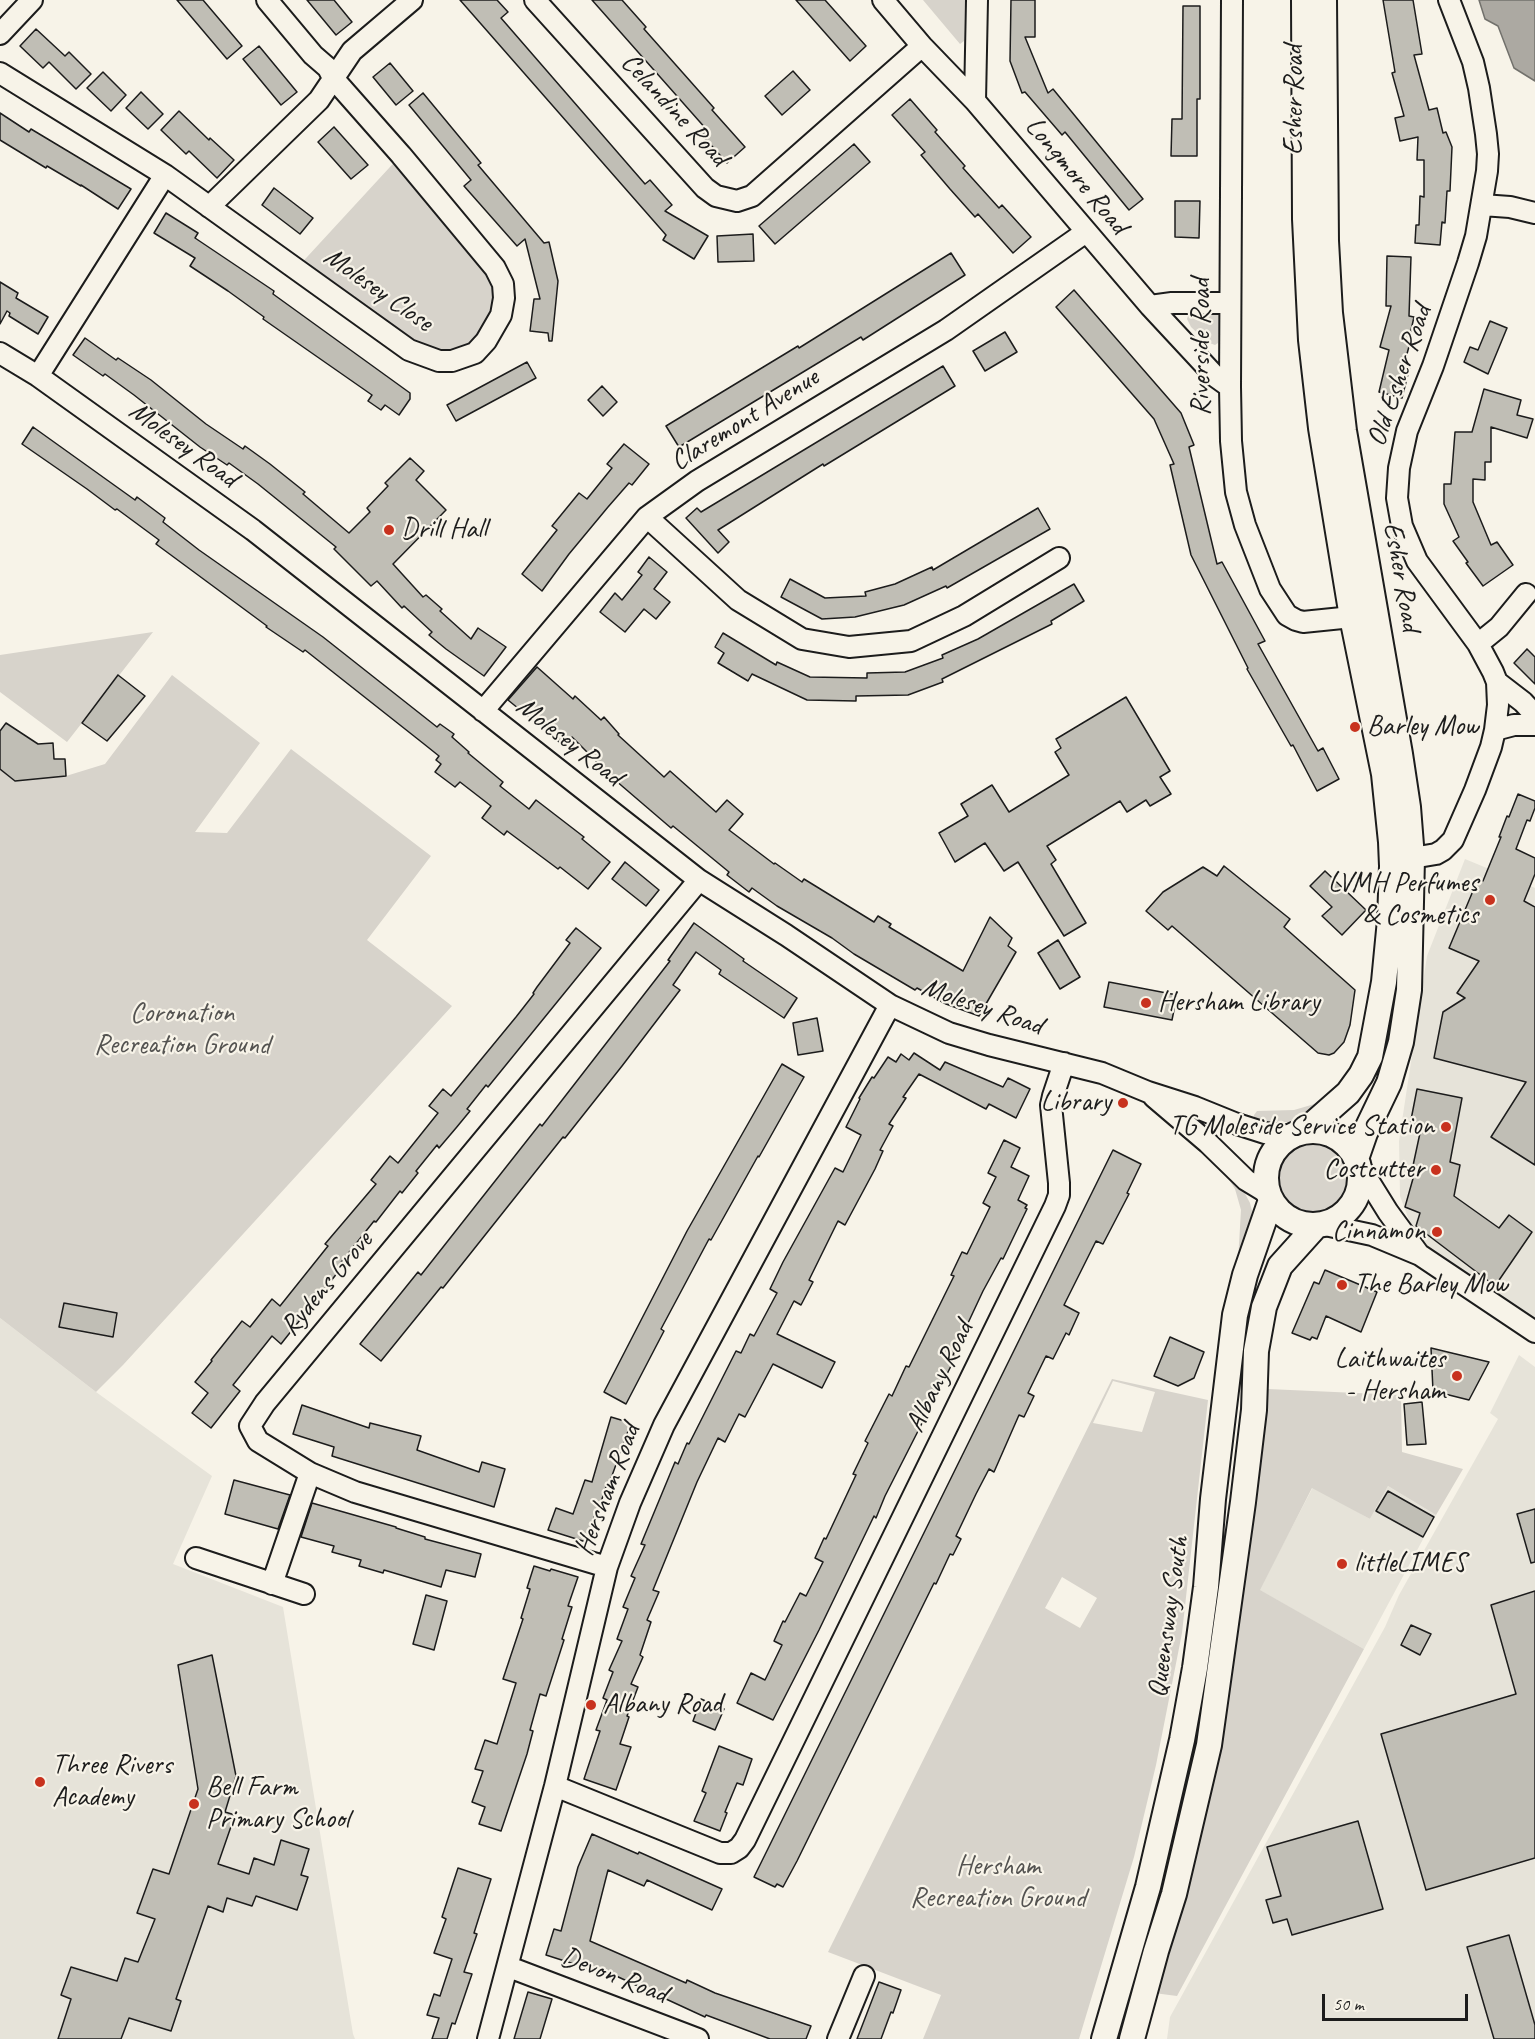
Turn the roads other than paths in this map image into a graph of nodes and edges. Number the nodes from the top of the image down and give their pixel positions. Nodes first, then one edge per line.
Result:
1 (32, 0) edge
2 (267, 0) edge
3 (412, 0) edge
4 (535, 0) edge
5 (883, 0) edge
6 (977, 0) edge
7 (1232, 0) edge
8 (1304, 0) edge
9 (1324, 0) edge
10 (1449, 0) edge
11 (0, 34) edge
12 (922, 46) junction
13 (0, 73) edge
14 (333, 78) junction
15 (975, 101) junction
16 (165, 175) junction
17 (1482, 205) junction
18 (209, 207) junction
19 (1535, 213) edge
20 (1086, 232) junction
21 (1230, 303) junction
22 (1150, 306) junction
23 (0, 353) edge
24 (39, 376) junction
25 (1230, 387) junction
26 (646, 518) junction
27 (1059, 558) dead end
28 (1526, 594) dead end
29 (1352, 617) junction
30 (1478, 644) junction
31 (1497, 682) junction
32 (483, 711) junction
33 (1535, 715) edge
34 (1535, 725) edge
35 (1495, 730) junction
36 (1412, 858) junction
37 (699, 880) junction
38 (891, 1005) junction
39 (1064, 1063) junction
40 (1148, 1092) junction
41 (1298, 1133) junction
42 (1359, 1162) junction
43 (1270, 1197) junction
44 (1320, 1225) junction
45 (1420, 1256) junction
46 (1535, 1332) edge
47 (310, 1473) junction
48 (196, 1558) dead end
49 (608, 1567) junction
50 (272, 1584) junction
51 (304, 1594) dead end
52 (555, 1786) junction
53 (509, 1967) junction
54 (864, 1976) dead end
55 (488, 2039) edge
56 (698, 2039) edge
57 (838, 2039) edge
58 (1104, 2039) edge
59 (1132, 2039) edge

1 - 11 street
2 - 14 street, Molesey Close
3 - 14 street
4 - 12 street, Celandine Road
5 - 12 street, Longmore Road
6 - 15 street
7 - 21 street, Riverside Road
8 - 29 main road, Esher Road
9 - 36 main road, Esher Road
10 - 17 street, Old Esher Road
12 - 15 street, Longmore Road
13 - 16 street, Molesey Close
14 - 18 street
14 - 18 street, Molesey Close
15 - 20 street, Longmore Road
16 - 18 street, Molesey Close
16 - 24 street
17 - 19 street
17 - 30 street, Old Esher Road
20 - 22 street, Longmore Road
20 - 26 street, Claremont Avenue
21 - 22 street
21 - 25 street, Riverside Road
22 - 25 street, Longmore Road
23 - 24 street, Molesey Road
24 - 32 street, Molesey Road
25 - 29 street, Riverside Road
26 - 27 street
26 - 32 street, Claremont Avenue
28 - 30 street
29 - 41 main road, Esher Road
30 - 31 street, Old Esher Road
31 - 33 street
31 - 35 street, Old Esher Road
32 - 37 street, Molesey Road
34 - 35 street
35 - 36 street, Old Esher Road
36 - 42 main road, Esher Road
37 - 38 street, Molesey Road
37 - 47 street, Rydens Grove
38 - 39 street, Molesey Road
38 - 49 street, Hersham Road
39 - 40 street, Molesey Road
39 - 52 street, Albany Road
40 - 41 street, Molesey Road
40 - 43 street, Molesey Road
41 - 42 main road
41 - 43 main road
42 - 44 main road
42 - 45 street
43 - 44 main road
43 - 58 main road, Queensway South
44 - 45 street
44 - 59 main road, Queensway South
45 - 46 street
47 - 49 street, Rydens Grove
47 - 50 street
48 - 50 street
49 - 52 street, Hersham Road
50 - 51 street
52 - 53 street, Hersham Road
53 - 55 street, Hersham Road
53 - 56 street, Devon Road
54 - 57 street

